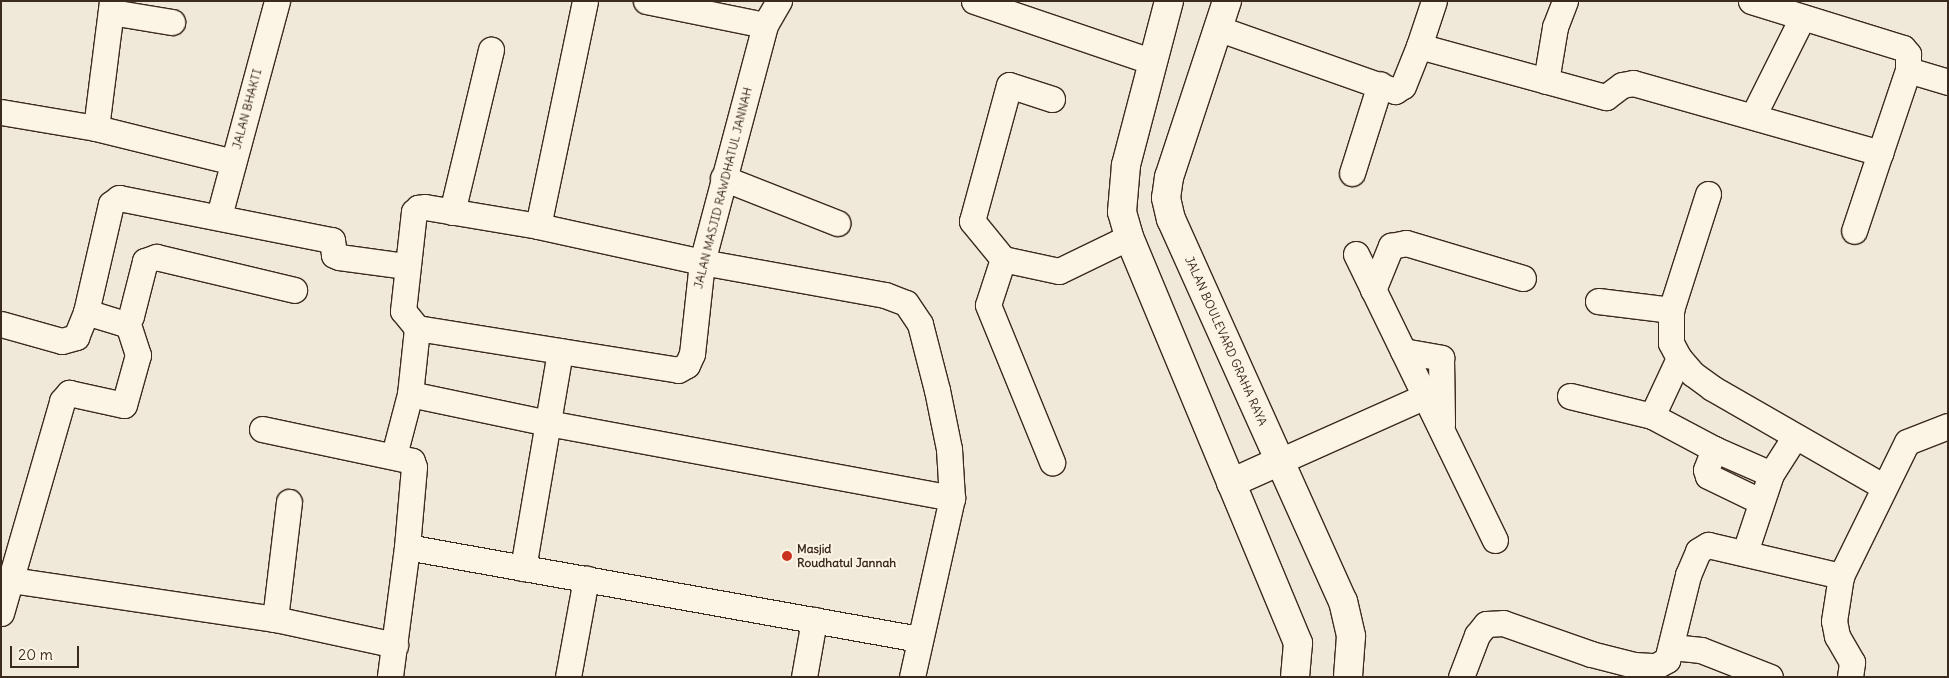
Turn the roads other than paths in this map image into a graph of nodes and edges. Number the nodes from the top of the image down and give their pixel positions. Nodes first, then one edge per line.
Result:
1 (277, 1) edge
2 (585, 1) edge
3 (646, 1) edge
4 (779, 1) edge
5 (974, 1) edge
6 (1169, 1) edge
7 (1227, 1) edge
8 (1434, 1) edge
9 (1565, 1) edge
10 (1751, 1) edge
11 (111, 7) edge
12 (1812, 14) edge
13 (172, 22) dead end
14 (765, 25) junction
15 (1218, 28) junction
16 (1419, 46) junction
17 (491, 50) dead end
18 (1153, 62) junction
19 (1908, 70) junction
20 (1546, 81) junction
21 (1948, 82) edge
22 (1380, 84) junction
23 (1052, 99) dead end
24 (1, 112) edge
25 (1753, 116) junction
26 (96, 128) junction
27 (1880, 152) junction
28 (233, 162) junction
29 (1352, 173) dead end
30 (723, 178) junction
31 (1708, 194) dead end
32 (452, 212) junction
33 (219, 216) junction
34 (837, 223) dead end
35 (538, 226) junction
36 (1854, 231) dead end
37 (1129, 237) junction
38 (1356, 254) dead end
39 (1003, 259) junction
40 (702, 262) junction
41 (406, 266) junction
42 (1523, 278) dead end
43 (294, 290) dead end
44 (1374, 290) junction
45 (1598, 301) dead end
46 (1671, 310) junction
47 (86, 312) junction
48 (127, 321) junction
49 (1, 324) edge
50 (417, 328) junction
51 (560, 351) junction
52 (1403, 351) junction
53 (1679, 358) junction
54 (410, 394) junction
55 (1425, 396) junction
56 (1570, 396) dead end
57 (1652, 416) junction
58 (548, 423) junction
59 (1948, 426) edge
60 (262, 429) dead end
61 (1442, 431) junction
62 (1794, 438) junction
63 (1714, 449) junction
64 (394, 455) junction
65 (1280, 461) junction
66 (1052, 462) dead end
67 (1771, 474) junction
68 (1231, 483) junction
69 (1884, 487) junction
70 (952, 498) junction
71 (1760, 501) junction
72 (290, 502) dead end
73 (1495, 540) dead end
74 (408, 547) junction
75 (1745, 552) junction
76 (523, 568) junction
77 (8, 574) edge
78 (1840, 576) junction
79 (586, 579) junction
80 (1, 613) edge
81 (274, 618) junction
82 (814, 620) junction
83 (919, 639) junction
84 (395, 645) junction
85 (1672, 647) junction
86 (390, 677) edge
87 (568, 677) edge
88 (804, 677) edge
89 (912, 677) edge
90 (1295, 677) edge
91 (1348, 677) edge
92 (1461, 677) edge
93 (1770, 677) edge
94 (1850, 677) edge

1 - 28 street, JALAN BHAKTI
2 - 35 street
3 - 14 street
4 - 14 street, JALAN MASJID RAWDHATUL JANNAH
5 - 18 street
6 - 18 main road
7 - 15 main road, JALAN BOULEVARD GRAHA RAYA
8 - 16 street
9 - 20 street
10 - 12 street
11 - 13 street
11 - 26 street
12 - 19 street
12 - 25 street
14 - 30 street, JALAN MASJID RAWDHATUL JANNAH
15 - 22 street
15 - 65 main road, JALAN BOULEVARD GRAHA RAYA
16 - 20 street
16 - 22 street
17 - 32 street
18 - 37 main road
19 - 21 street
19 - 27 street
20 - 25 street
22 - 29 street
23 - 39 street
24 - 26 street
25 - 27 street
26 - 28 street
27 - 36 street
28 - 33 street, JALAN BHAKTI
30 - 34 street
30 - 40 street, JALAN MASJID RAWDHATUL JANNAH
31 - 46 street
32 - 35 street
32 - 41 street
33 - 41 street
33 - 47 street
35 - 40 street
37 - 39 street
37 - 68 main road
38 - 44 street
39 - 66 street
40 - 51 street, JALAN MASJID RAWDHATUL JANNAH
40 - 70 street
41 - 50 street
42 - 44 street
43 - 48 street
44 - 52 street
45 - 46 street
46 - 53 street
47 - 48 street
47 - 49 street
48 - 77 street
50 - 51 street
50 - 54 street
51 - 58 street
52 - 55 street
52 - 61 street
53 - 57 street
53 - 62 street
54 - 58 street
54 - 64 street
55 - 61 street
55 - 65 street
56 - 57 street
57 - 63 street
58 - 70 street
58 - 76 street
59 - 69 street
60 - 64 street
61 - 73 street
62 - 67 street
62 - 69 street
63 - 67 street
63 - 71 street
64 - 74 street
65 - 68 main road
65 - 91 main road, JALAN BOULEVARD GRAHA RAYA
67 - 71 street
68 - 90 main road
69 - 78 street
70 - 83 street
71 - 75 street
72 - 81 street
74 - 76 street
74 - 84 street
75 - 78 street
75 - 85 street
76 - 79 street
77 - 80 street
77 - 81 street
78 - 94 street
79 - 82 street
79 - 87 street
81 - 84 street
82 - 83 street
82 - 88 street
83 - 89 street
84 - 86 street
85 - 92 street
85 - 93 street

